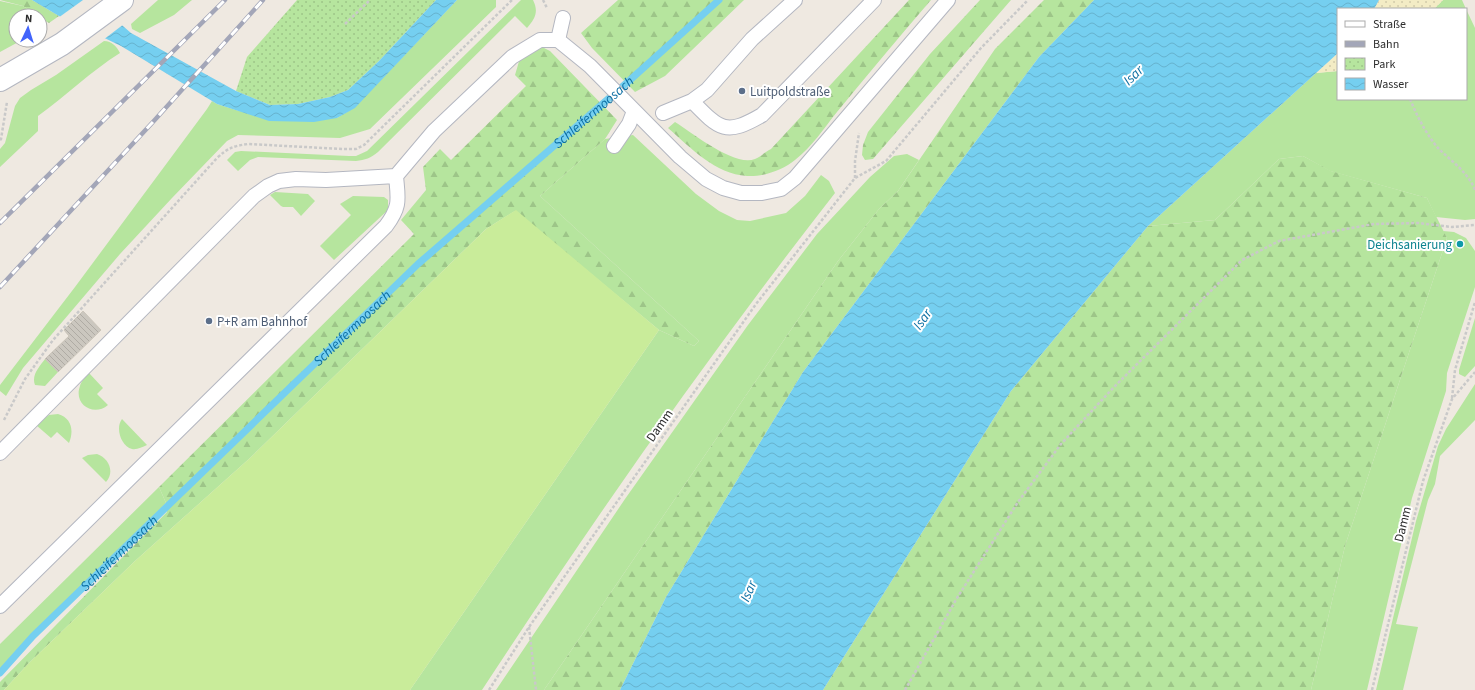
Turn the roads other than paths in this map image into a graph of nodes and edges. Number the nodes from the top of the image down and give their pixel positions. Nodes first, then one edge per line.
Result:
1 (122, 0) edge
2 (795, 0) edge
3 (874, 0) edge
4 (948, 0) edge
5 (563, 18) dead end
6 (558, 40) junction
7 (4, 88) edge
8 (692, 101) junction
9 (630, 107) junction
10 (663, 114) dead end
11 (614, 146) dead end
12 (396, 176) junction
13 (0, 453) edge
14 (0, 606) edge

1 - 7 main road
2 - 8 lane
3 - 8 lane
4 - 9 lane
5 - 6 lane
6 - 9 lane
6 - 12 lane
8 - 10 lane
9 - 11 lane
12 - 13 lane
12 - 14 lane

